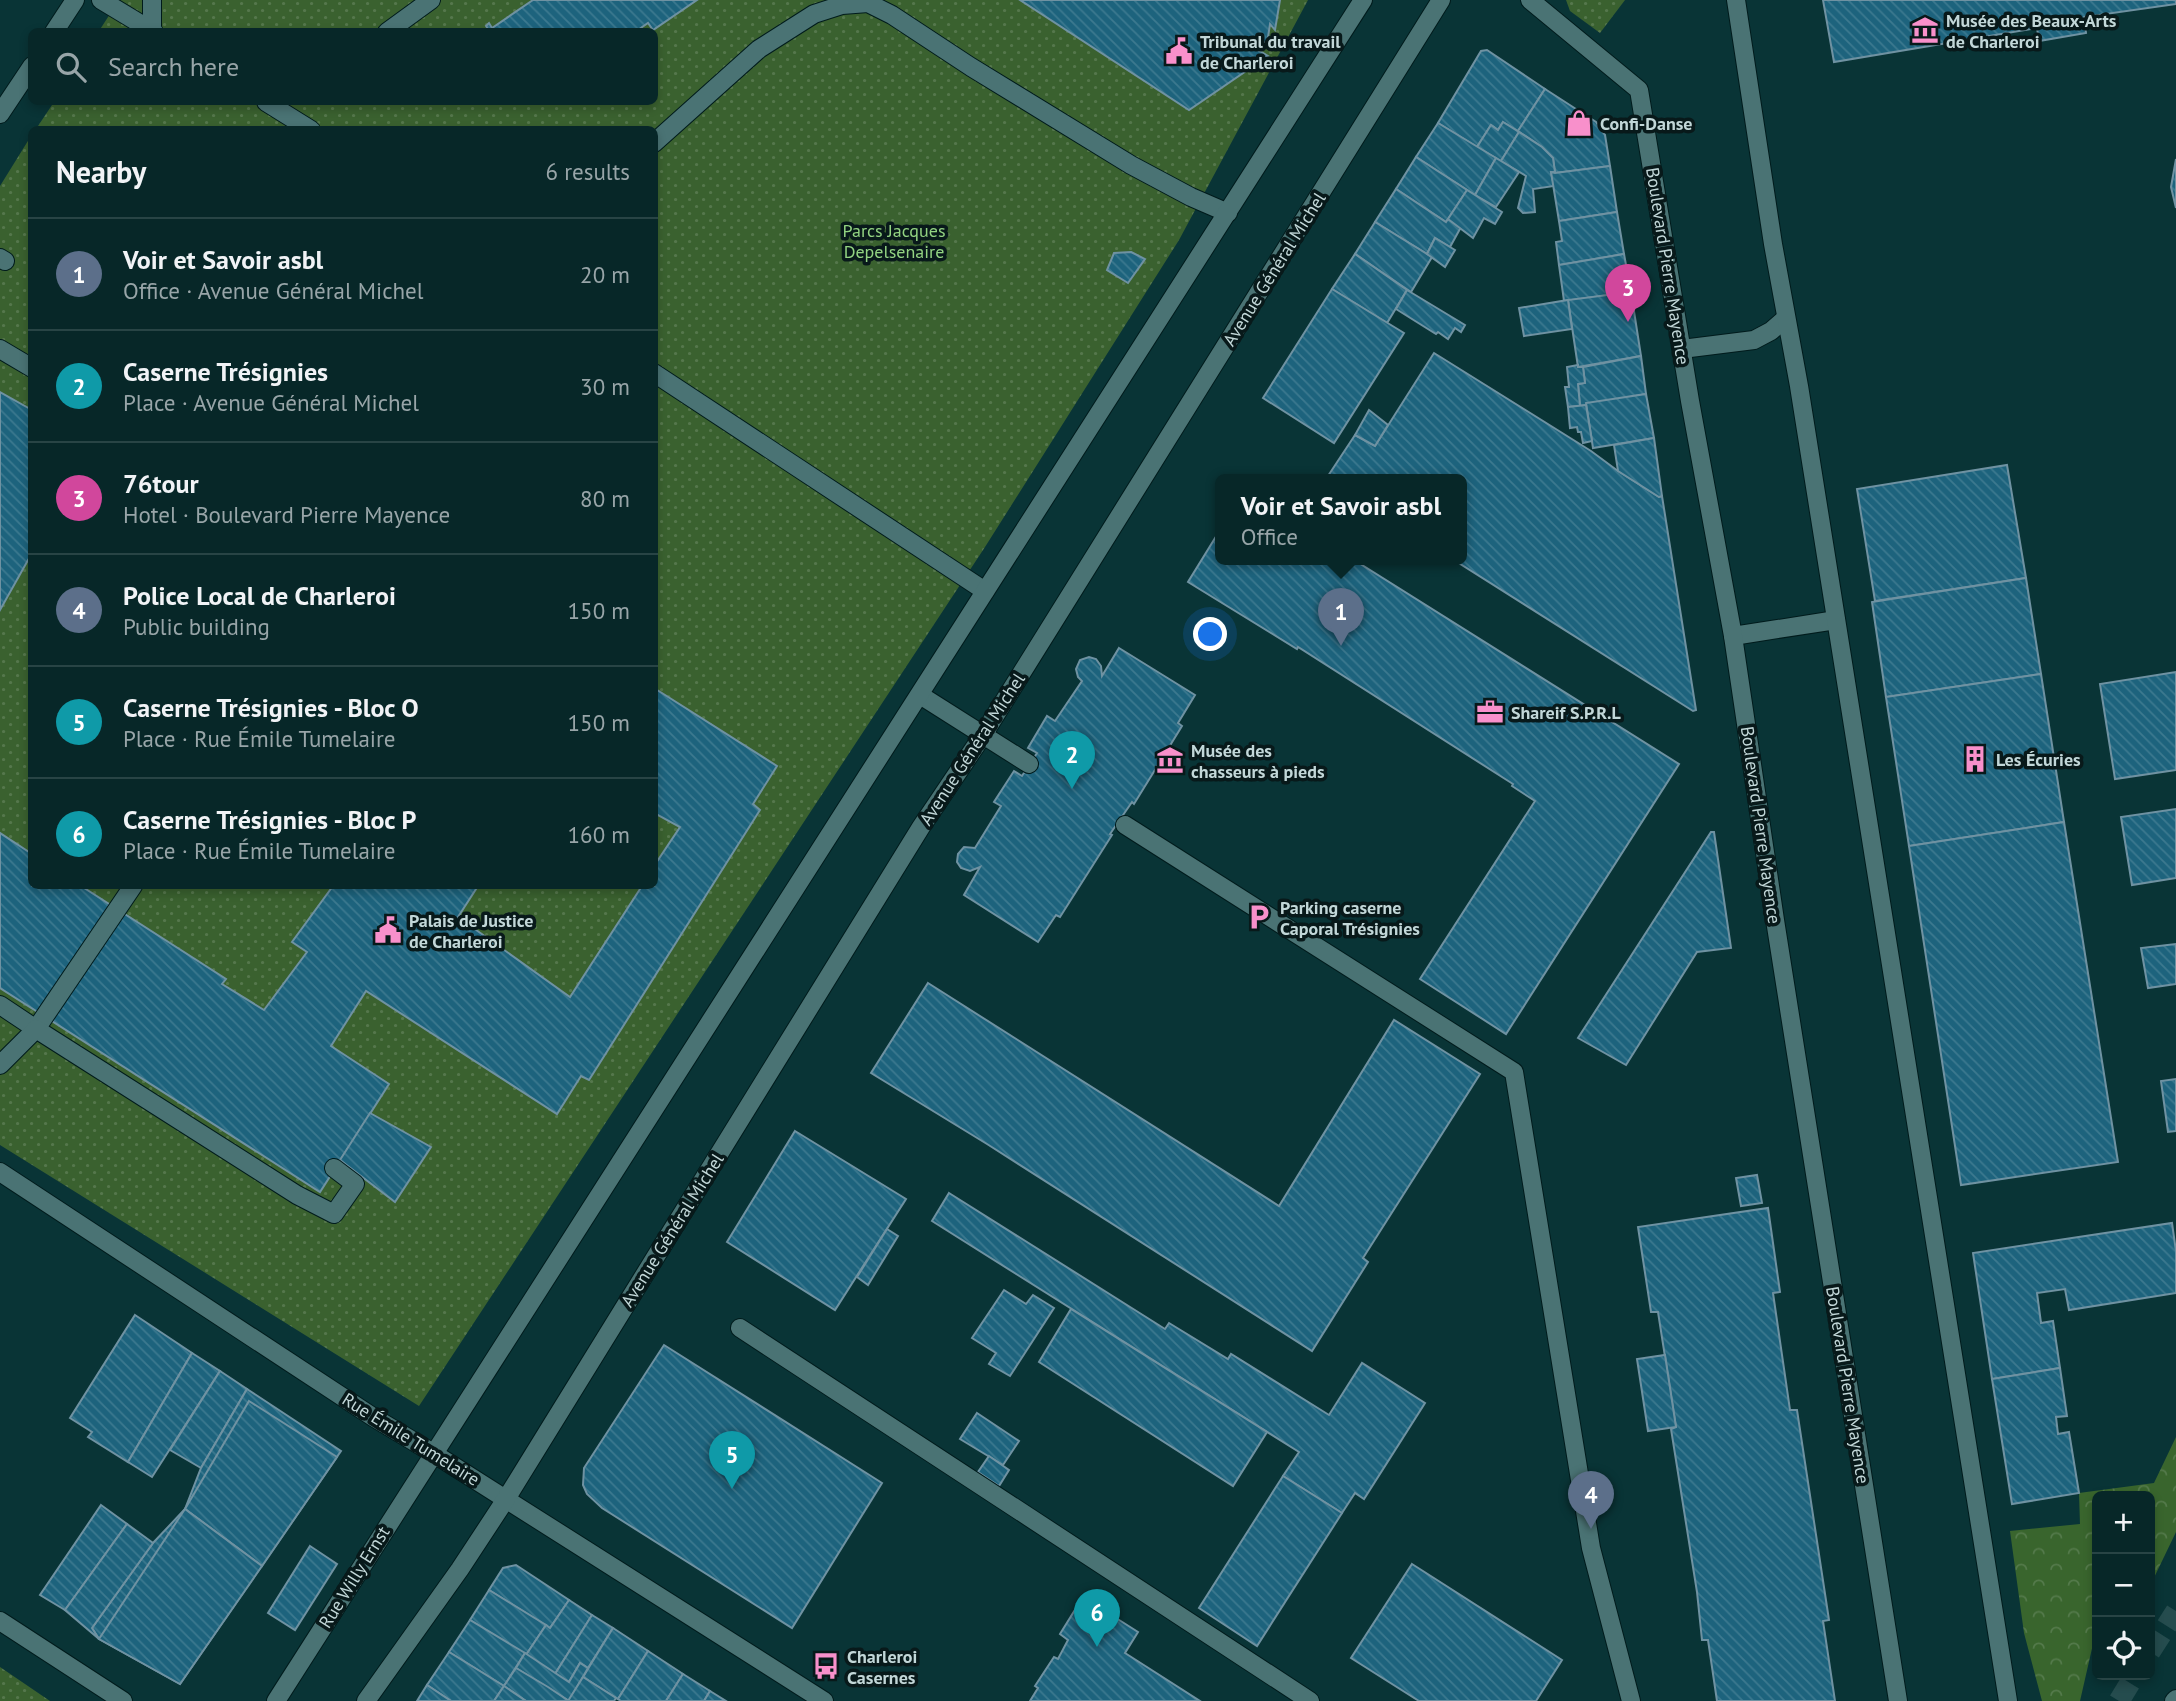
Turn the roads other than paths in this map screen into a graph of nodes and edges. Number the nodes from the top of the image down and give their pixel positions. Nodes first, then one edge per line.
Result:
1 (75, 0) edge
2 (101, 0) edge
3 (152, 0) edge
4 (431, 0) edge
5 (1363, 0) edge
6 (1441, 0) edge
7 (1530, 0) edge
8 (1736, 0) edge
9 (57, 28) edge
10 (148, 28) edge
11 (153, 28) edge
12 (392, 28) edge
13 (28, 74) edge
14 (279, 105) edge
15 (1, 112) edge
16 (306, 126) edge
17 (658, 140) edge
18 (1228, 213) junction
19 (1786, 318) junction
20 (0, 349) edge
21 (1682, 349) junction
22 (28, 366) edge
23 (658, 376) edge
24 (985, 591) junction
25 (1836, 620) junction
26 (1733, 636) junction
27 (920, 695) junction
28 (983, 735) junction
29 (1029, 764) dead end
30 (1125, 825) dead end
31 (131, 889) edge
32 (0, 1006) edge
33 (36, 1029) junction
34 (0, 1065) edge
35 (334, 1168) dead end
36 (0, 1172) edge
37 (740, 1328) dead end
38 (433, 1453) junction
39 (506, 1499) junction
40 (0, 1621) edge
41 (123, 1701) edge
42 (276, 1701) edge
43 (366, 1701) edge
44 (824, 1701) edge
45 (1310, 1701) edge
46 (1631, 1701) edge
47 (1898, 1701) edge
48 (2008, 1701) edge

1 - 9 street
2 - 10 street
3 - 11 street
4 - 12 street
5 - 18 street
6 - 28 street, Avenue Général Michel
7 - 21 street, Boulevard Pierre Mayence
8 - 19 street
13 - 15 street
14 - 16 street
17 - 18 street
18 - 24 street
19 - 21 street
19 - 25 street
20 - 22 street
21 - 26 street, Boulevard Pierre Mayence
23 - 24 street
24 - 27 street
25 - 26 street
25 - 48 street
26 - 47 street, Boulevard Pierre Mayence
27 - 28 street
27 - 38 street
28 - 29 street
28 - 39 street, Avenue Général Michel
30 - 46 street
31 - 33 street
32 - 33 street
33 - 34 street
33 - 35 street
36 - 38 street, Rue Émile Tumelaire
37 - 45 street
38 - 39 street, Rue Émile Tumelaire
38 - 42 street, Rue Willy Ernst
39 - 43 street
39 - 44 street, Rue Émile Tumelaire
40 - 41 street

